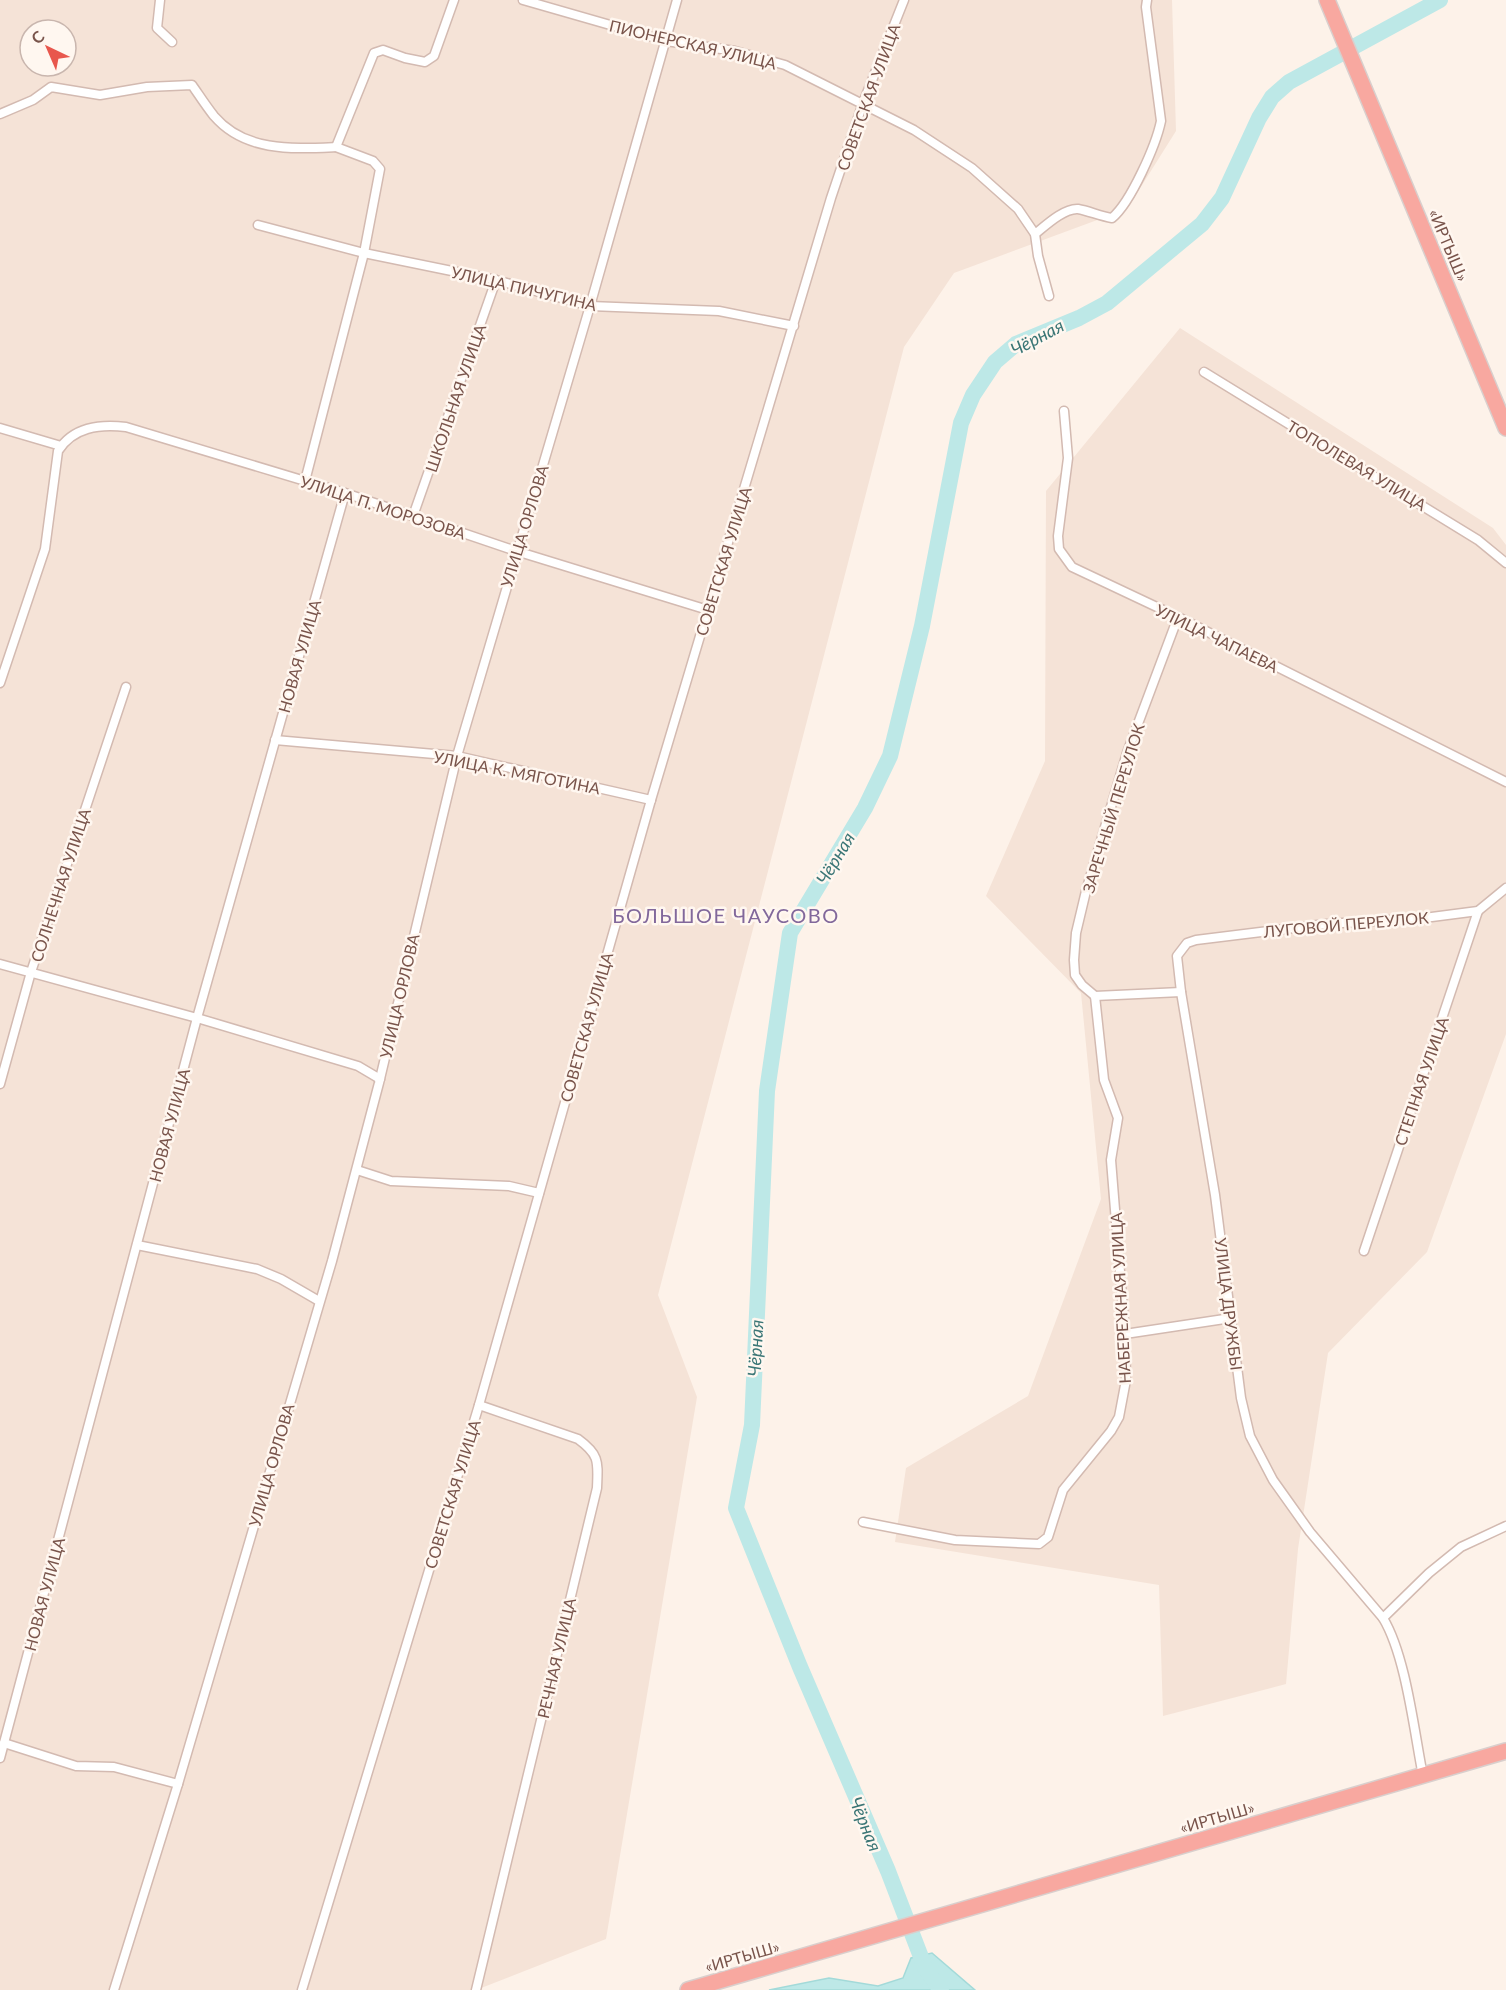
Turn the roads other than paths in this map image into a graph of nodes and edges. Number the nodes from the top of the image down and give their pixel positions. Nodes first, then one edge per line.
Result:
1 (160, 0) edge
2 (454, 0) edge
3 (523, 0) edge
4 (677, 0) edge
5 (904, 0) edge
6 (1147, 0) edge
7 (1327, 0) edge
8 (666, 41) junction
9 (172, 42) dead end
10 (863, 103) junction
11 (0, 114) edge
12 (336, 147) junction
13 (258, 225) dead end
14 (1035, 234) junction
15 (364, 253) junction
16 (496, 280) junction
17 (1049, 296) dead end
18 (591, 306) junction
19 (794, 326) junction
20 (1204, 372) dead end
21 (1064, 411) dead end
22 (0, 428) edge
23 (1506, 428) edge
24 (61, 446) junction
25 (305, 481) junction
26 (345, 493) junction
27 (413, 516) junction
28 (516, 551) junction
29 (1506, 563) edge
30 (708, 610) junction
31 (1178, 617) junction
32 (0, 683) edge
33 (126, 687) dead end
34 (274, 740) junction
35 (457, 756) junction
36 (1506, 782) edge
37 (651, 800) junction
38 (1506, 888) edge
39 (1478, 911) junction
40 (1181, 949) joint
41 (0, 963) edge
42 (32, 972) junction
43 (1181, 992) junction
44 (1095, 996) junction
45 (197, 1018) junction
46 (380, 1079) junction
47 (0, 1084) edge
48 (357, 1170) junction
49 (539, 1193) junction
50 (137, 1245) junction
51 (1364, 1251) dead end
52 (320, 1301) junction
53 (1231, 1318) junction
54 (1125, 1334) junction
55 (479, 1405) junction
56 (863, 1522) dead end
57 (1506, 1526) edge
58 (1383, 1618) junction
59 (3, 1738) edge
60 (1506, 1752) edge
61 (0, 1758) edge
62 (1423, 1776) junction
63 (178, 1784) junction
64 (477, 1988) edge
65 (114, 1990) edge
66 (302, 1990) edge
67 (688, 1990) edge

1 - 9 street
2 - 12 street
3 - 8 street, ПИОНЕРСКАЯ УЛИЦА
4 - 8 street, УЛИЦА ОРЛОВА
5 - 10 street, СОВЕТСКАЯ УЛИЦА
6 - 14 street
7 - 23 highway, «ИРТЫШ»
8 - 10 street, ПИОНЕРСКАЯ УЛИЦА
8 - 18 street, УЛИЦА ОРЛОВА
10 - 14 street, ПИОНЕРСКАЯ УЛИЦА
10 - 19 street, СОВЕТСКАЯ УЛИЦА
11 - 12 street
12 - 15 street
13 - 15 street, УЛИЦА ПИЧУГИНА
14 - 17 street, ПИОНЕРСКАЯ УЛИЦА
15 - 16 street, УЛИЦА ПИЧУГИНА
15 - 25 street
16 - 18 street, УЛИЦА ПИЧУГИНА
16 - 27 street, ШКОЛЬНАЯ УЛИЦА
18 - 19 street, УЛИЦА ПИЧУГИНА
18 - 28 street, УЛИЦА ОРЛОВА
19 - 30 street, СОВЕТСКАЯ УЛИЦА
20 - 29 street, ТОПОЛЕВАЯ УЛИЦА
21 - 31 street, УЛИЦА ЧАПАЕВА
22 - 24 street
24 - 25 street, УЛИЦА П. МОРОЗОВА
24 - 32 street
25 - 26 street, УЛИЦА П. МОРОЗОВА
26 - 27 street, УЛИЦА П. МОРОЗОВА
26 - 34 street, НОВАЯ УЛИЦА
27 - 28 street, УЛИЦА П. МОРОЗОВА
28 - 30 street, УЛИЦА П. МОРОЗОВА
28 - 35 street, УЛИЦА ОРЛОВА
30 - 37 street, СОВЕТСКАЯ УЛИЦА
31 - 36 street, УЛИЦА ЧАПАЕВА
31 - 44 street, ЗАРЕЧНЫЙ ПЕРЕУЛОК
33 - 42 street, СОЛНЕЧНАЯ УЛИЦА
34 - 35 street, УЛИЦА К. МЯГОТИНА
34 - 45 street, НОВАЯ УЛИЦА
35 - 37 street, УЛИЦА К. МЯГОТИНА
35 - 46 street, УЛИЦА ОРЛОВА
37 - 49 street, СОВЕТСКАЯ УЛИЦА
38 - 39 street
39 - 40 street, ЛУГОВОЙ ПЕРЕУЛОК
39 - 51 street, СТЕПНАЯ УЛИЦА
40 - 43 street, УЛИЦА ДРУЖБЫ
41 - 42 street
42 - 45 street
42 - 47 street, СОЛНЕЧНАЯ УЛИЦА
43 - 44 street
43 - 53 street, УЛИЦА ДРУЖБЫ
44 - 54 street, НАБЕРЕЖНАЯ УЛИЦА
45 - 46 street
45 - 50 street, НОВАЯ УЛИЦА
46 - 48 street, УЛИЦА ОРЛОВА
48 - 49 street
48 - 52 street, УЛИЦА ОРЛОВА
49 - 55 street, СОВЕТСКАЯ УЛИЦА
50 - 52 street
50 - 59 street, НОВАЯ УЛИЦА
52 - 63 street, УЛИЦА ОРЛОВА
53 - 54 street
53 - 58 street, УЛИЦА ДРУЖБЫ
54 - 56 street, НАБЕРЕЖНАЯ УЛИЦА
55 - 64 street, РЕЧНАЯ УЛИЦА
55 - 66 street, СОВЕТСКАЯ УЛИЦА
57 - 58 street
58 - 62 street, УЛИЦА ДРУЖБЫ
59 - 61 street, НОВАЯ УЛИЦА
59 - 63 street
60 - 62 highway, «ИРТЫШ»
62 - 67 highway, «ИРТЫШ»
63 - 65 street, УЛИЦА ОРЛОВА

